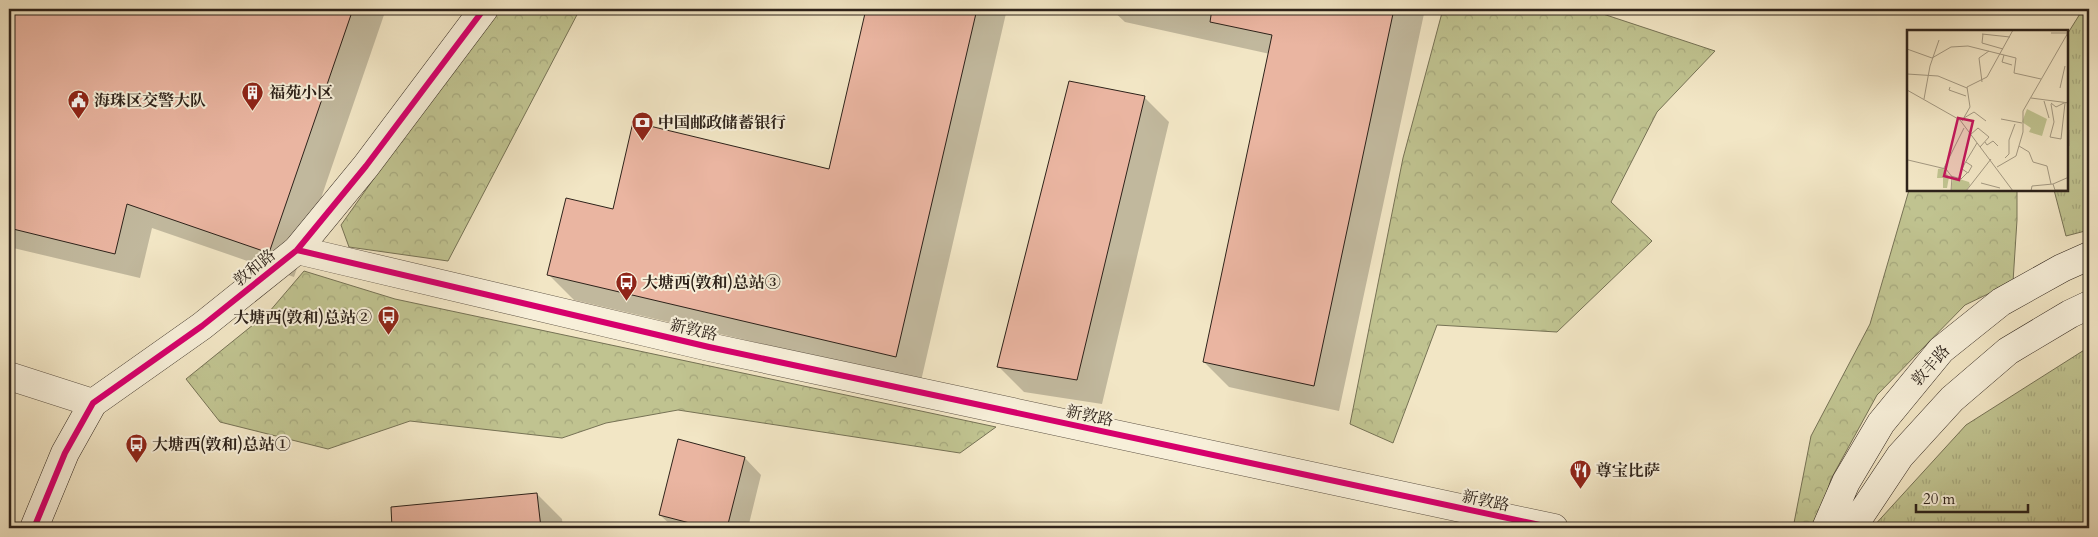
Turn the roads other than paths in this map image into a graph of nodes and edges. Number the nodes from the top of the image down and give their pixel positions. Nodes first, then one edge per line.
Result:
1 (484, 9) edge
2 (298, 250) junction
3 (2089, 256) edge
4 (2089, 305) edge
5 (9, 376) edge
6 (93, 403) junction
7 (34, 528) edge
8 (1554, 528) edge
9 (1826, 528) edge
10 (1852, 528) edge

1 - 2 street, 敦和路
2 - 6 street, 敦和路
2 - 8 street, 新敦路
3 - 9 street, 敦丰路
4 - 10 street
5 - 6 street
6 - 7 street, 敦和路

